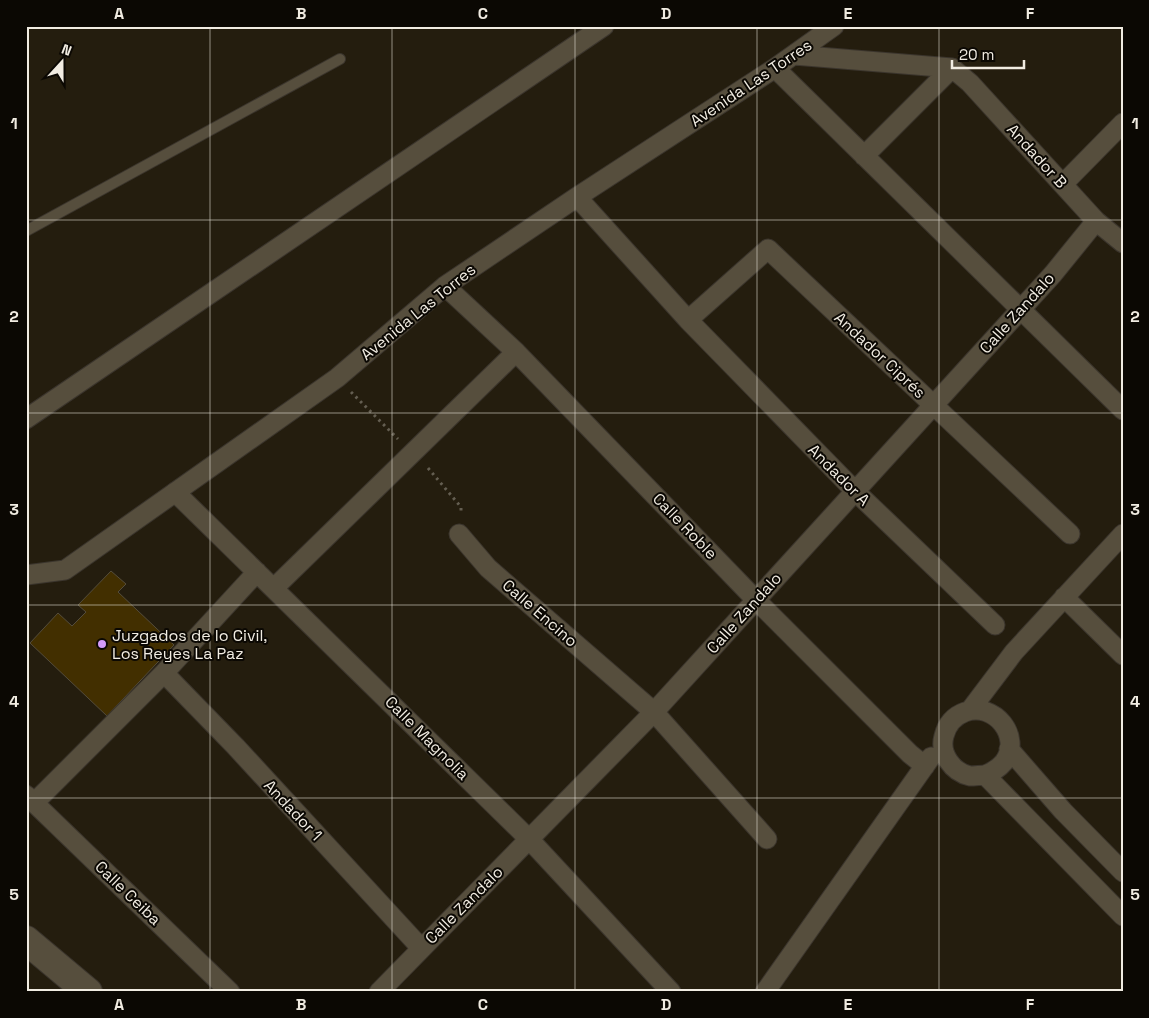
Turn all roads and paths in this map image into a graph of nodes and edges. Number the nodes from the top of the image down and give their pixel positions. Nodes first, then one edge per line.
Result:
1 (604, 26) edge
2 (834, 26) edge
3 (794, 55) junction
4 (340, 59) dead end
5 (775, 68) junction
6 (952, 68) junction
7 (1123, 123) edge
8 (864, 156) junction
9 (1063, 184) junction
10 (577, 197) junction
11 (1096, 221) junction
12 (26, 231) edge
13 (1123, 243) edge
14 (445, 286) junction
15 (1020, 310) junction
16 (688, 320) junction
17 (516, 352) junction
18 (337, 378) junction
19 (933, 405) junction
20 (1123, 410) edge
21 (26, 418) edge
22 (412, 453) junction
23 (176, 492) junction
24 (855, 492) junction
25 (459, 534) joint
26 (1070, 534) dead end
27 (1123, 534) edge
28 (257, 572) junction
29 (26, 575) edge
30 (274, 588) junction
31 (1064, 597) junction
32 (756, 600) junction
33 (995, 625) dead end
34 (1123, 655) edge
35 (164, 672) junction
36 (972, 709) junction
37 (654, 712) junction
38 (942, 742) junction
39 (1009, 749) junction
40 (925, 766) junction
41 (986, 775) junction
42 (30, 799) edge
43 (529, 839) junction
44 (767, 839) dead end
45 (1123, 872) edge
46 (1123, 916) edge
47 (26, 940) edge
48 (421, 948) junction
49 (88, 992) edge
50 (230, 992) edge
51 (379, 992) edge
52 (671, 992) edge
53 (765, 992) edge

1 - 21 street
2 - 3 street, Avenida Las Torres
3 - 5 street, Avenida Las Torres
3 - 6 street
4 - 12 lane
5 - 8 street
5 - 10 street, Avenida Las Torres
6 - 8 street
6 - 9 street, Andador B
7 - 9 street
8 - 15 street
9 - 11 street, Andador B
10 - 14 street, Avenida Las Torres
10 - 16 street, Andador A
11 - 13 street, Andador B
11 - 15 street, Calle Zandalo
14 - 17 street, Calle Roble
14 - 18 street, Avenida Las Torres
15 - 19 street, Calle Zandalo
15 - 20 street
16 - 19 street, Andador Ciprés
16 - 24 street, Andador A
17 - 22 street
17 - 32 street, Calle Roble
18 - 22 path
18 - 23 street, Avenida Las Torres
19 - 24 street, Calle Zandalo
19 - 26 street, Andador Ciprés
22 - 25 path
22 - 30 street
23 - 28 street, Calle Magnolia
23 - 29 street, Avenida Las Torres
24 - 32 street, Calle Zandalo
24 - 33 street, Andador A
25 - 37 street, Calle Encino
27 - 31 street
28 - 30 street, Calle Magnolia
28 - 35 street
30 - 43 street, Calle Magnolia
31 - 34 street
31 - 36 street
32 - 37 street, Calle Zandalo
32 - 40 street, Calle Roble
35 - 42 street
35 - 48 street, Andador 1
36 - 38 street
36 - 39 street
37 - 43 street, Calle Zandalo
37 - 44 street, Calle Encino
38 - 40 street
38 - 41 street
39 - 41 street
39 - 45 street
40 - 53 street
41 - 46 street
42 - 50 street, Calle Ceiba
43 - 48 street, Calle Zandalo
43 - 52 street, Calle Magnolia
47 - 49 main road
48 - 51 street, Calle Zandalo

